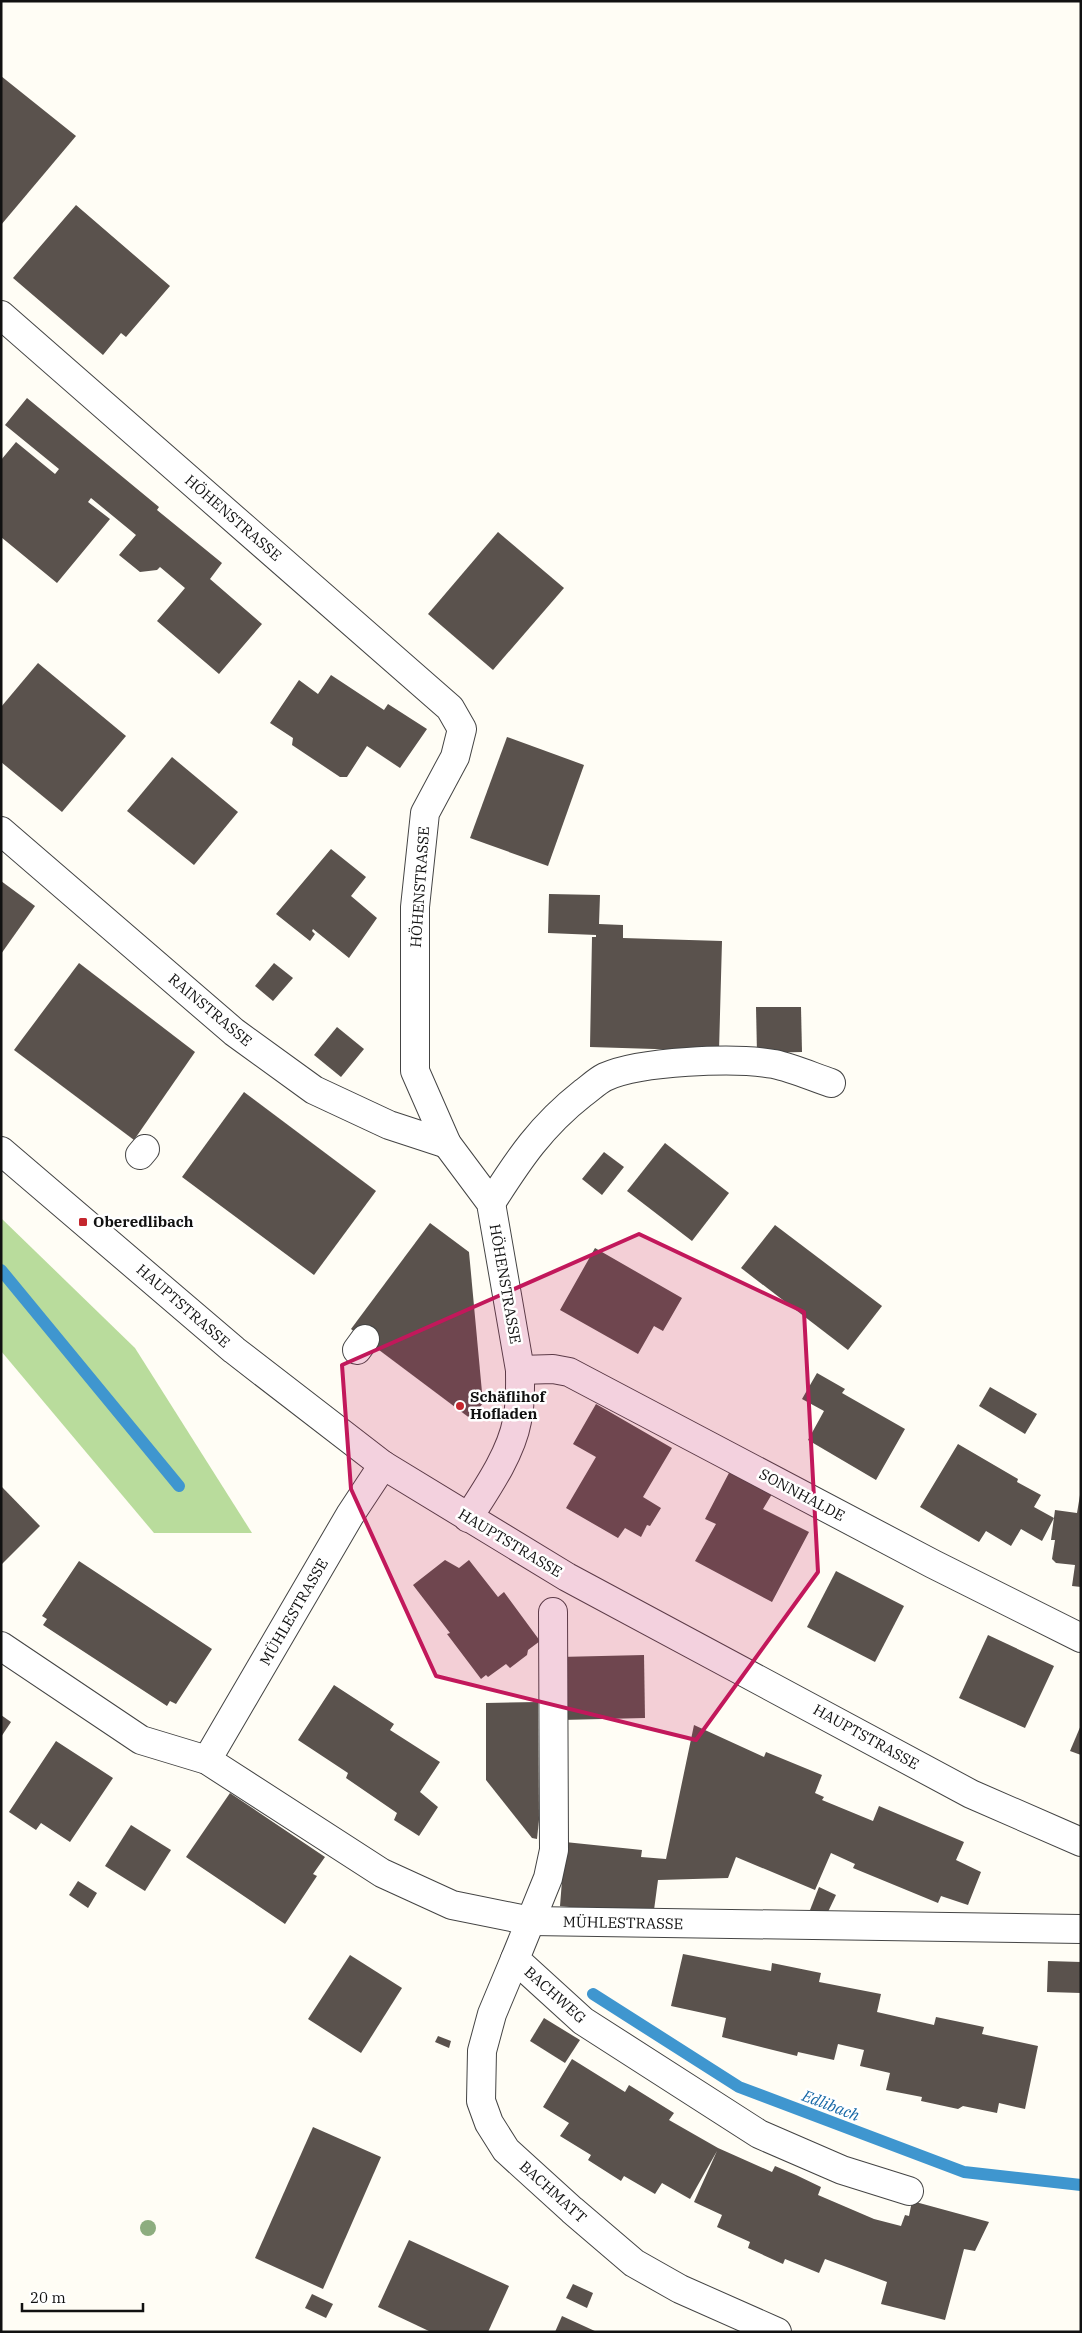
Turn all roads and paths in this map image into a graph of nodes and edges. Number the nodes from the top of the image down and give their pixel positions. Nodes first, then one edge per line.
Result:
1 (1, 315) edge
2 (1, 831) edge
3 (831, 1083) dead end
4 (447, 1144) junction
5 (1, 1151) edge
6 (491, 1203) junction
7 (520, 1370) junction
8 (384, 1465) junction
9 (468, 1518) junction
10 (553, 1612) dead end
11 (1081, 1638) edge
12 (1, 1646) edge
13 (207, 1760) junction
14 (1081, 1842) edge
15 (531, 1921) junction
16 (1081, 1929) edge
17 (515, 1959) junction
18 (909, 2191) dead end
19 (777, 2332) edge

1 - 4 street, HÖHENSTRASSE
2 - 4 street, RAINSTRASSE
3 - 6 street
4 - 6 street, HÖHENSTRASSE
5 - 8 street, HAUPTSTRASSE
6 - 7 street, HÖHENSTRASSE
7 - 9 street, HÖHENSTRASSE
7 - 11 street, SONNHALDE
8 - 9 street, HAUPTSTRASSE
8 - 13 street, MÜHLESTRASSE
9 - 14 street, HAUPTSTRASSE
10 - 15 street, BACHWEG
12 - 13 street, MÜHLESTRASSE
13 - 15 street, MÜHLESTRASSE
15 - 16 street, MÜHLESTRASSE
15 - 17 street, BACHWEG
17 - 18 street, BACHWEG
17 - 19 street, BACHMATT

